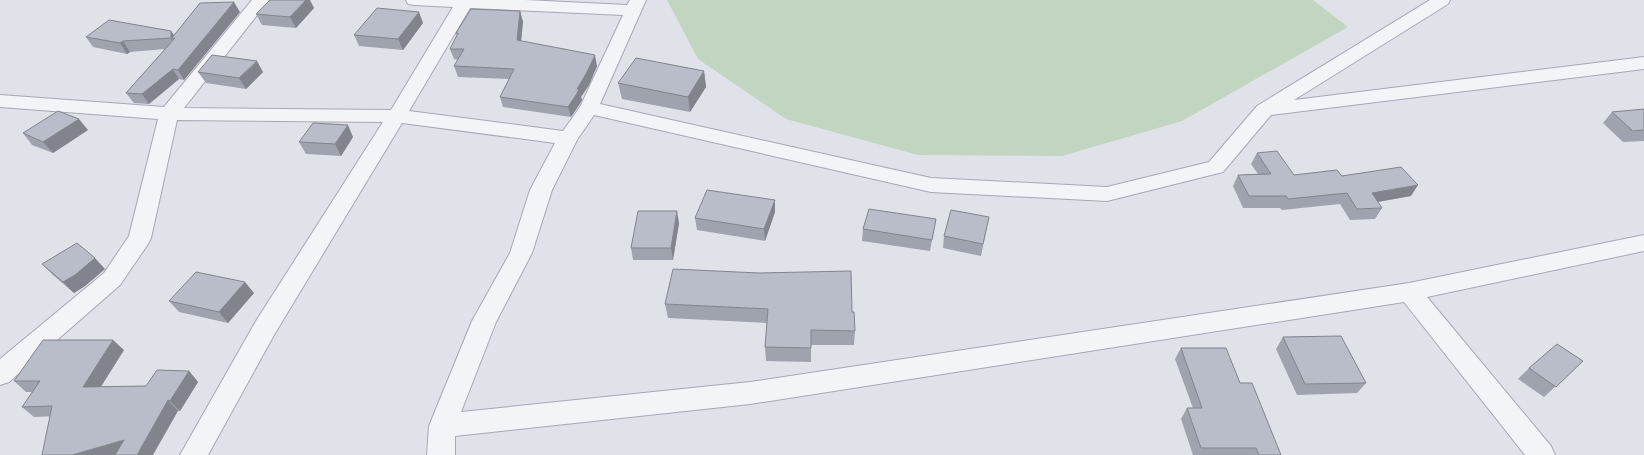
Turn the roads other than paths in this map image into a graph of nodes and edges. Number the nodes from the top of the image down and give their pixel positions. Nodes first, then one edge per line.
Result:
1 (261, 0) edge
2 (414, 0) edge
3 (1442, 0) edge
4 (465, 1) edge
5 (636, 5) edge
6 (1644, 63) edge
7 (0, 100) edge
8 (590, 108) junction
9 (1264, 110) junction
10 (168, 114) junction
11 (397, 116) junction
12 (568, 138) junction
13 (1644, 243) edge
14 (1409, 292) junction
15 (0, 374) edge
16 (442, 426) junction
17 (194, 455) edge
18 (441, 455) edge
19 (1541, 455) edge

1 - 10 street
2 - 4 street
3 - 9 street
4 - 5 street
4 - 11 street
5 - 8 street
6 - 9 street
7 - 10 street
8 - 9 street
8 - 12 street
10 - 11 street
10 - 15 street
11 - 12 street
11 - 17 street
12 - 16 street
13 - 14 street
14 - 16 street
14 - 19 street
16 - 18 street

